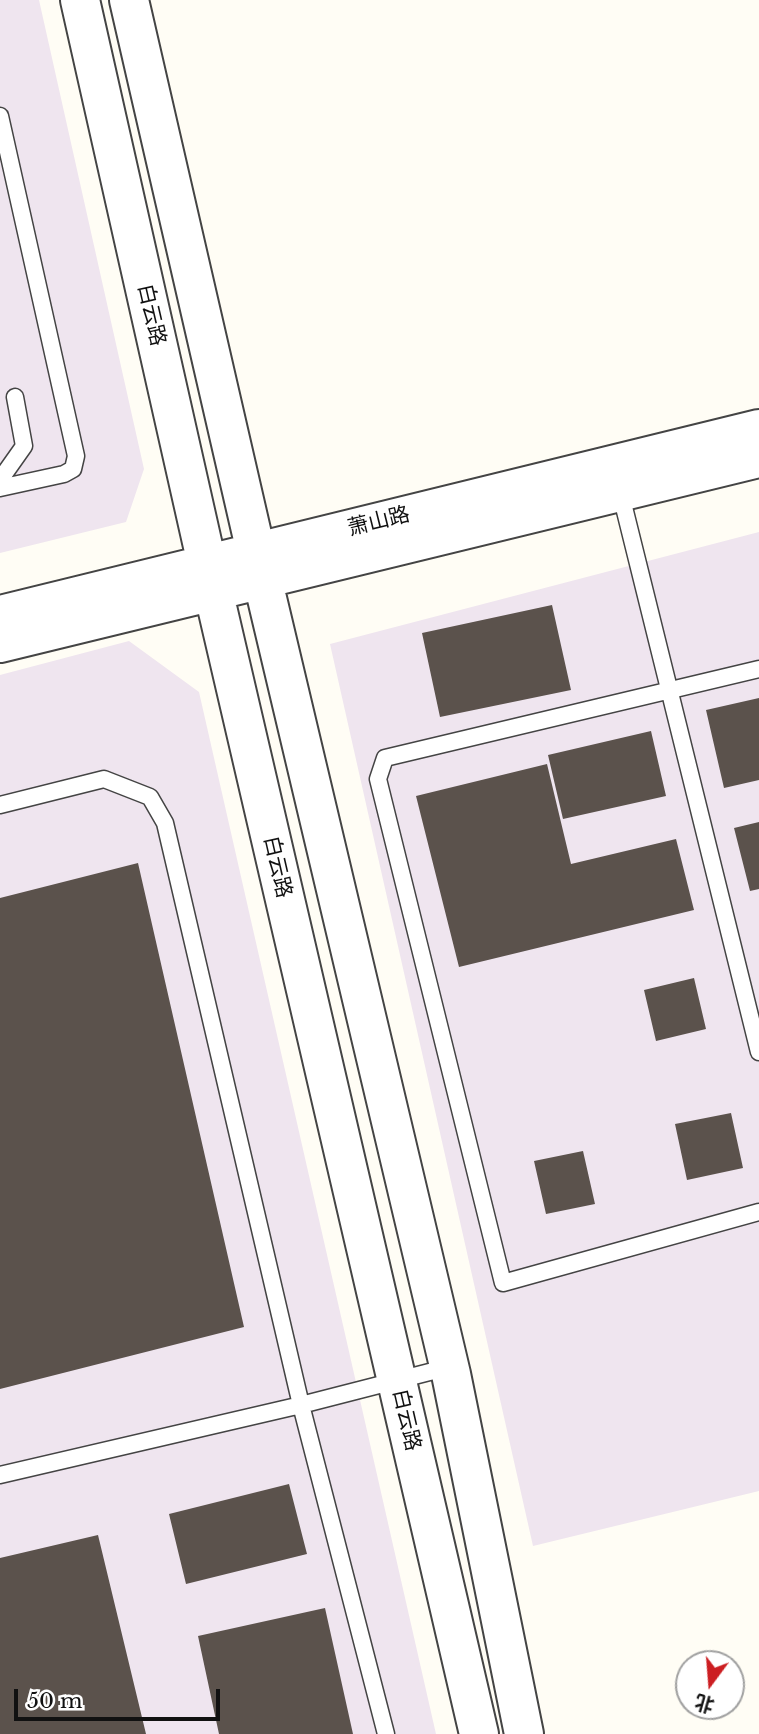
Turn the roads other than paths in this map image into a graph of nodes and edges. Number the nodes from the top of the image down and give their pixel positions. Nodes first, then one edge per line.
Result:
1 (80, 0) edge
2 (129, 0) edge
3 (0, 116) edge
4 (15, 397) dead end
5 (759, 429) edge
6 (759, 458) edge
7 (617, 478) junction
8 (0, 480) edge
9 (0, 488) edge
10 (260, 566) junction
11 (210, 578) junction
12 (0, 615) edge
13 (0, 643) edge
14 (759, 669) edge
15 (670, 691) junction
16 (0, 805) edge
17 (759, 1052) edge
18 (759, 1212) edge
19 (449, 1367) junction
20 (397, 1381) junction
21 (302, 1405) junction
22 (0, 1475) edge
23 (386, 1734) edge
24 (479, 1734) edge
25 (524, 1734) edge

1 - 11 street, 白云路
2 - 10 street
3 - 9 lane
4 - 8 lane
5 - 7 street, 萧山路
6 - 7 street, 萧山路
7 - 10 street, 萧山路
7 - 15 lane
10 - 11 street, 萧山路
10 - 19 street
11 - 12 street, 萧山路
11 - 13 street, 萧山路
11 - 20 street, 白云路
14 - 15 lane
15 - 17 lane
15 - 18 lane
16 - 21 lane
19 - 20 lane
19 - 25 street
20 - 21 lane
20 - 24 street, 白云路
21 - 22 lane
21 - 23 lane

